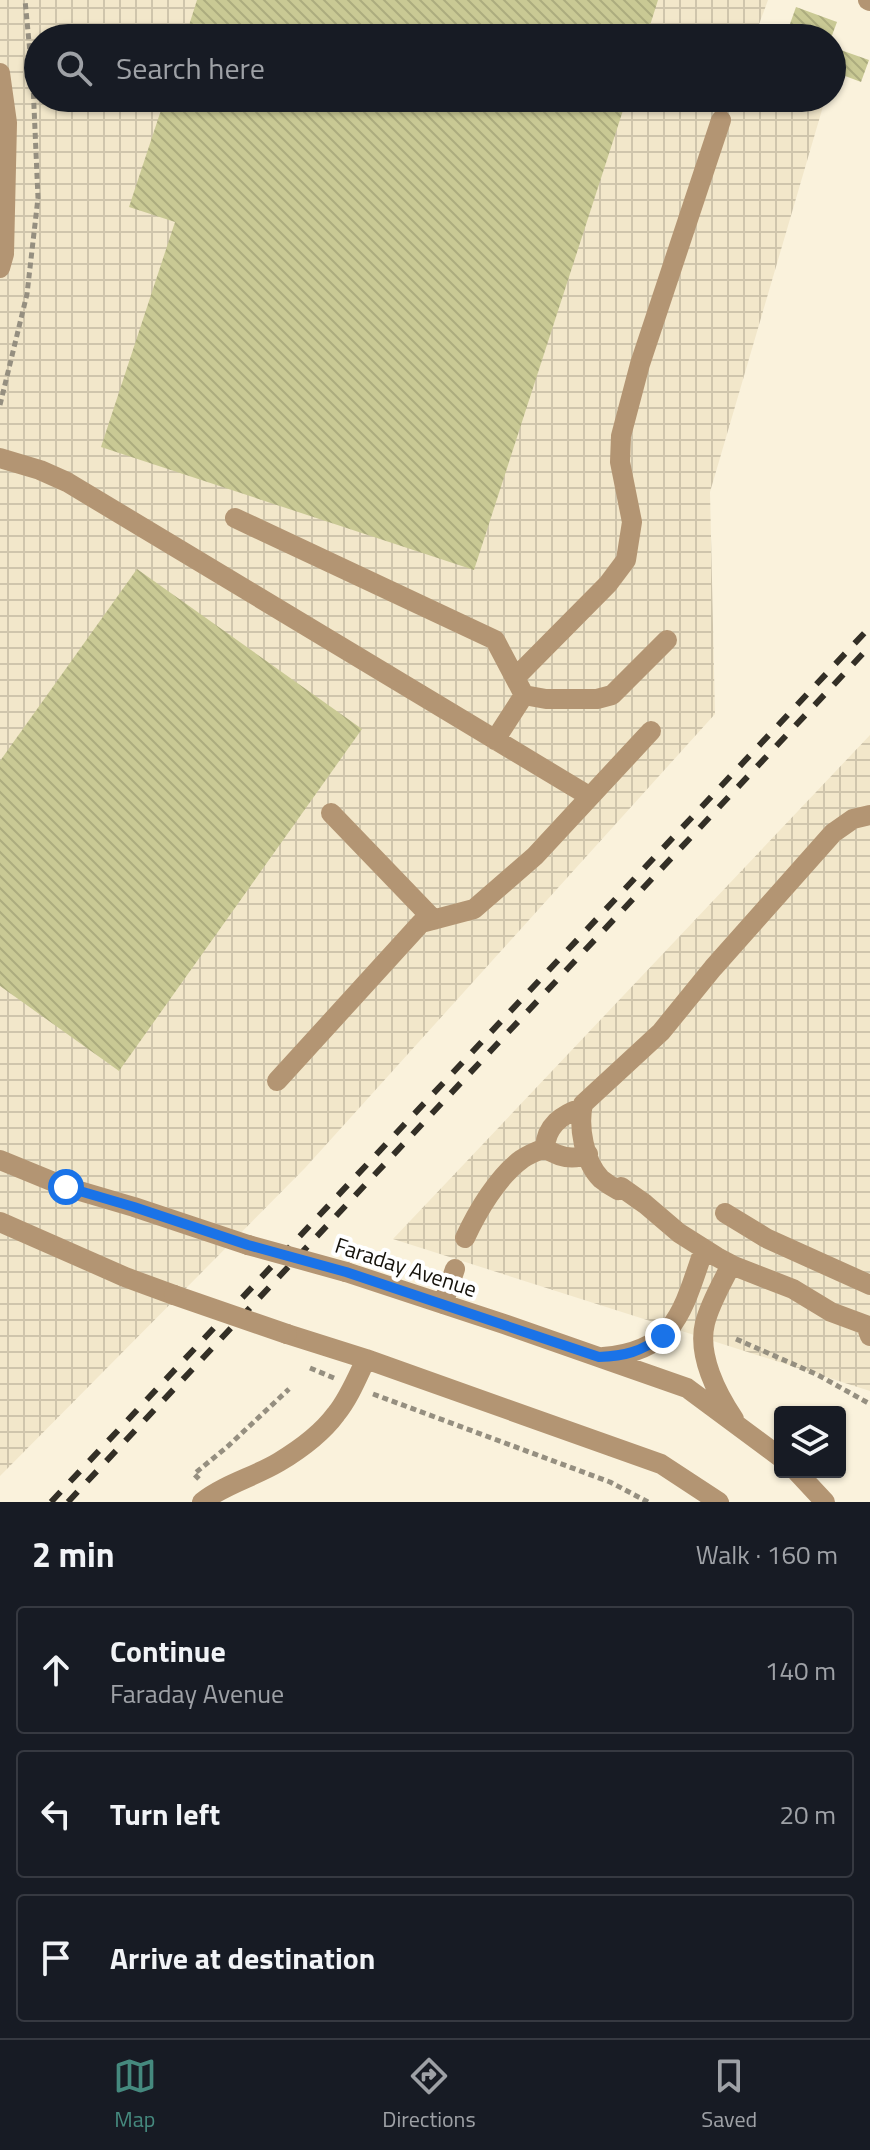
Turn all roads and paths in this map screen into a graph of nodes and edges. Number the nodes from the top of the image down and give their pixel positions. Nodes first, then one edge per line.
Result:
1 (0, 73) edge
2 (721, 120) dead end
3 (0, 268) edge
4 (0, 458) edge
5 (235, 518) dead end
6 (667, 640) dead end
7 (520, 686) junction
8 (651, 731) dead end
9 (495, 740) junction
10 (589, 796) junction
11 (331, 813) dead end
12 (870, 815) edge
13 (434, 920) junction
14 (277, 1081) dead end
15 (582, 1108) junction
16 (545, 1148) junction
17 (588, 1154) junction
18 (0, 1160) edge
19 (725, 1213) dead end
20 (0, 1222) edge
21 (465, 1238) dead end
22 (704, 1249) junction
23 (731, 1265) junction
24 (455, 1269) dead end
25 (870, 1285) edge
26 (443, 1304) junction
27 (870, 1336) edge
28 (736, 1339) dead end
29 (599, 1357) junction
30 (366, 1359) junction
31 (353, 1387) junction
32 (289, 1389) dead end
33 (870, 1404) edge
34 (736, 1423) junction
35 (774, 1452) edge
36 (803, 1478) edge
37 (207, 1498) edge
38 (648, 1502) edge
39 (719, 1502) edge
40 (825, 1502) edge

1 - 3 street
2 - 7 street
4 - 9 street
5 - 7 street
6 - 7 street
7 - 9 street
8 - 10 street
9 - 10 street
10 - 13 street
11 - 13 street
12 - 15 street
13 - 14 street
15 - 16 street
15 - 17 street
16 - 17 street
16 - 21 street
17 - 22 street
18 - 26 street, Faraday Avenue, bridge
19 - 25 street
20 - 30 street, bridge
22 - 23 street
22 - 29 street
23 - 27 street
23 - 34 street
24 - 26 street
26 - 29 street, Faraday Avenue
28 - 33 path
29 - 34 street, Faraday Avenue
30 - 31 street
30 - 39 street
31 - 37 street
31 - 38 path
32 - 37 path
34 - 35 street, Faraday Avenue
36 - 40 street

